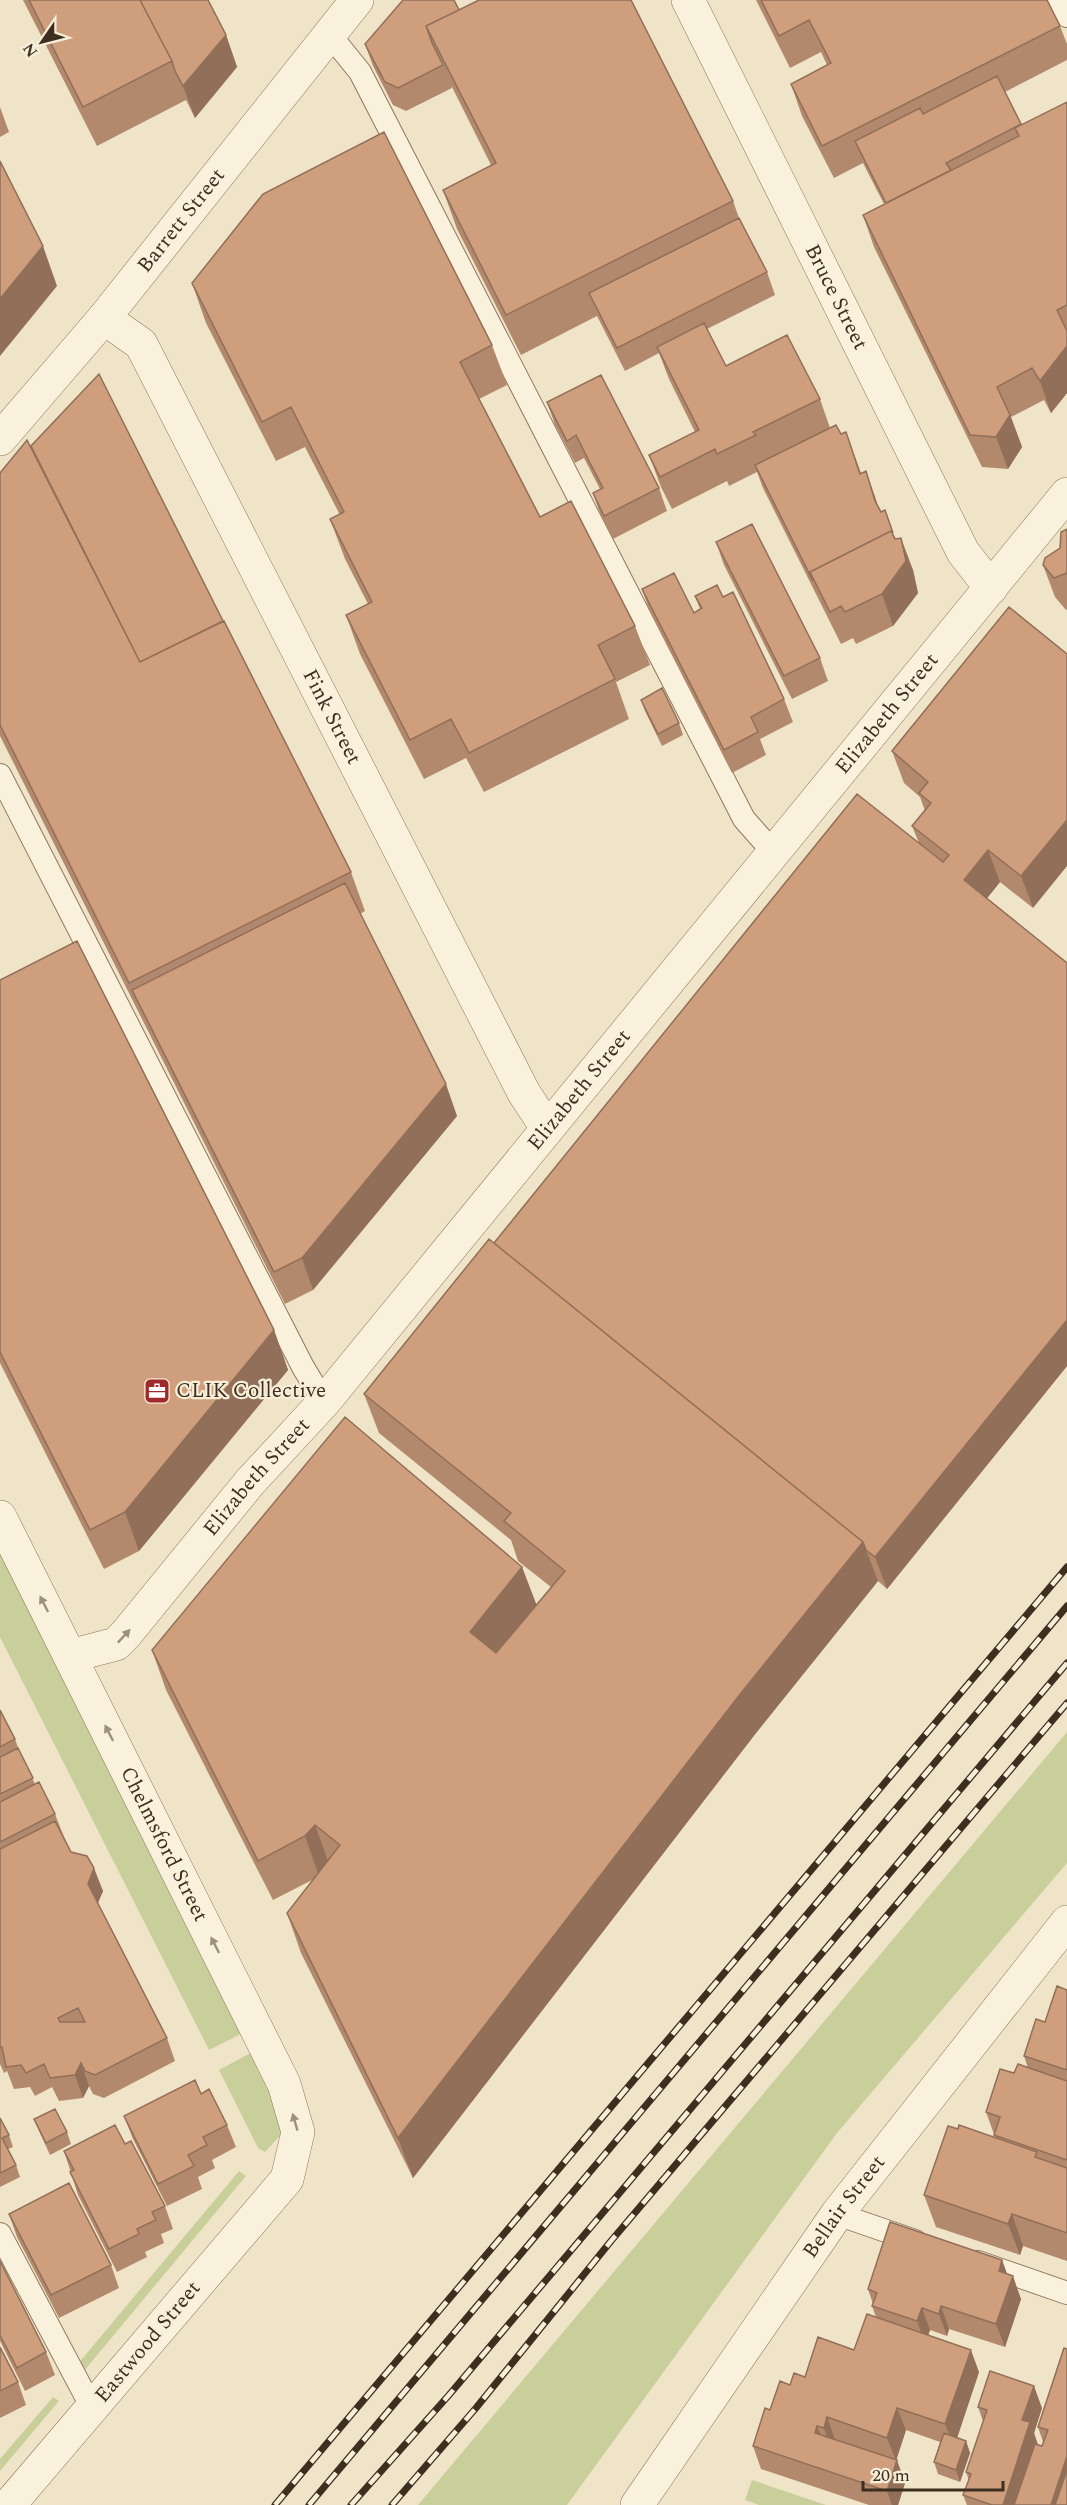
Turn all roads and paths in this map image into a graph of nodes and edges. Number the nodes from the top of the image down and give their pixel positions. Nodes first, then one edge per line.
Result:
1 (357, 0) edge
2 (688, 0) edge
3 (1059, 0) edge
4 (1067, 16) edge
5 (330, 35) junction
6 (104, 318) junction
7 (0, 440) edge
8 (1067, 494) edge
9 (991, 588) junction
10 (0, 775) edge
11 (774, 853) junction
12 (547, 1128) junction
13 (324, 1402) junction
14 (0, 1517) edge
15 (70, 1656) junction
16 (1060, 1940) edge
17 (287, 2179) joint
18 (837, 2214) junction
19 (0, 2234) edge
20 (938, 2249) edge
21 (959, 2256) edge
22 (1067, 2293) edge
23 (92, 2408) junction
24 (648, 2503) edge
25 (9, 2505) edge

1 - 5 street, Barrett Street
2 - 9 street, Bruce Street
3 - 4 lane
5 - 6 street, Barrett Street
5 - 11 lane
6 - 7 street, Barrett Street
6 - 12 street, Fink Street
8 - 9 street, Elizabeth Street
9 - 11 street, Elizabeth Street
10 - 13 lane
11 - 12 street, Elizabeth Street
12 - 13 street, Elizabeth Street
15 -> 13 street, Elizabeth Street
15 -> 14 street, Chelmsford Street
17 -> 15 street, Chelmsford Street
16 - 18 street, Bellair Street
17 - 23 street, Eastwood Street
18 - 20 lane
18 - 24 street, Bellair Street
19 - 23 lane
21 - 22 lane
23 - 25 street, Eastwood Street

